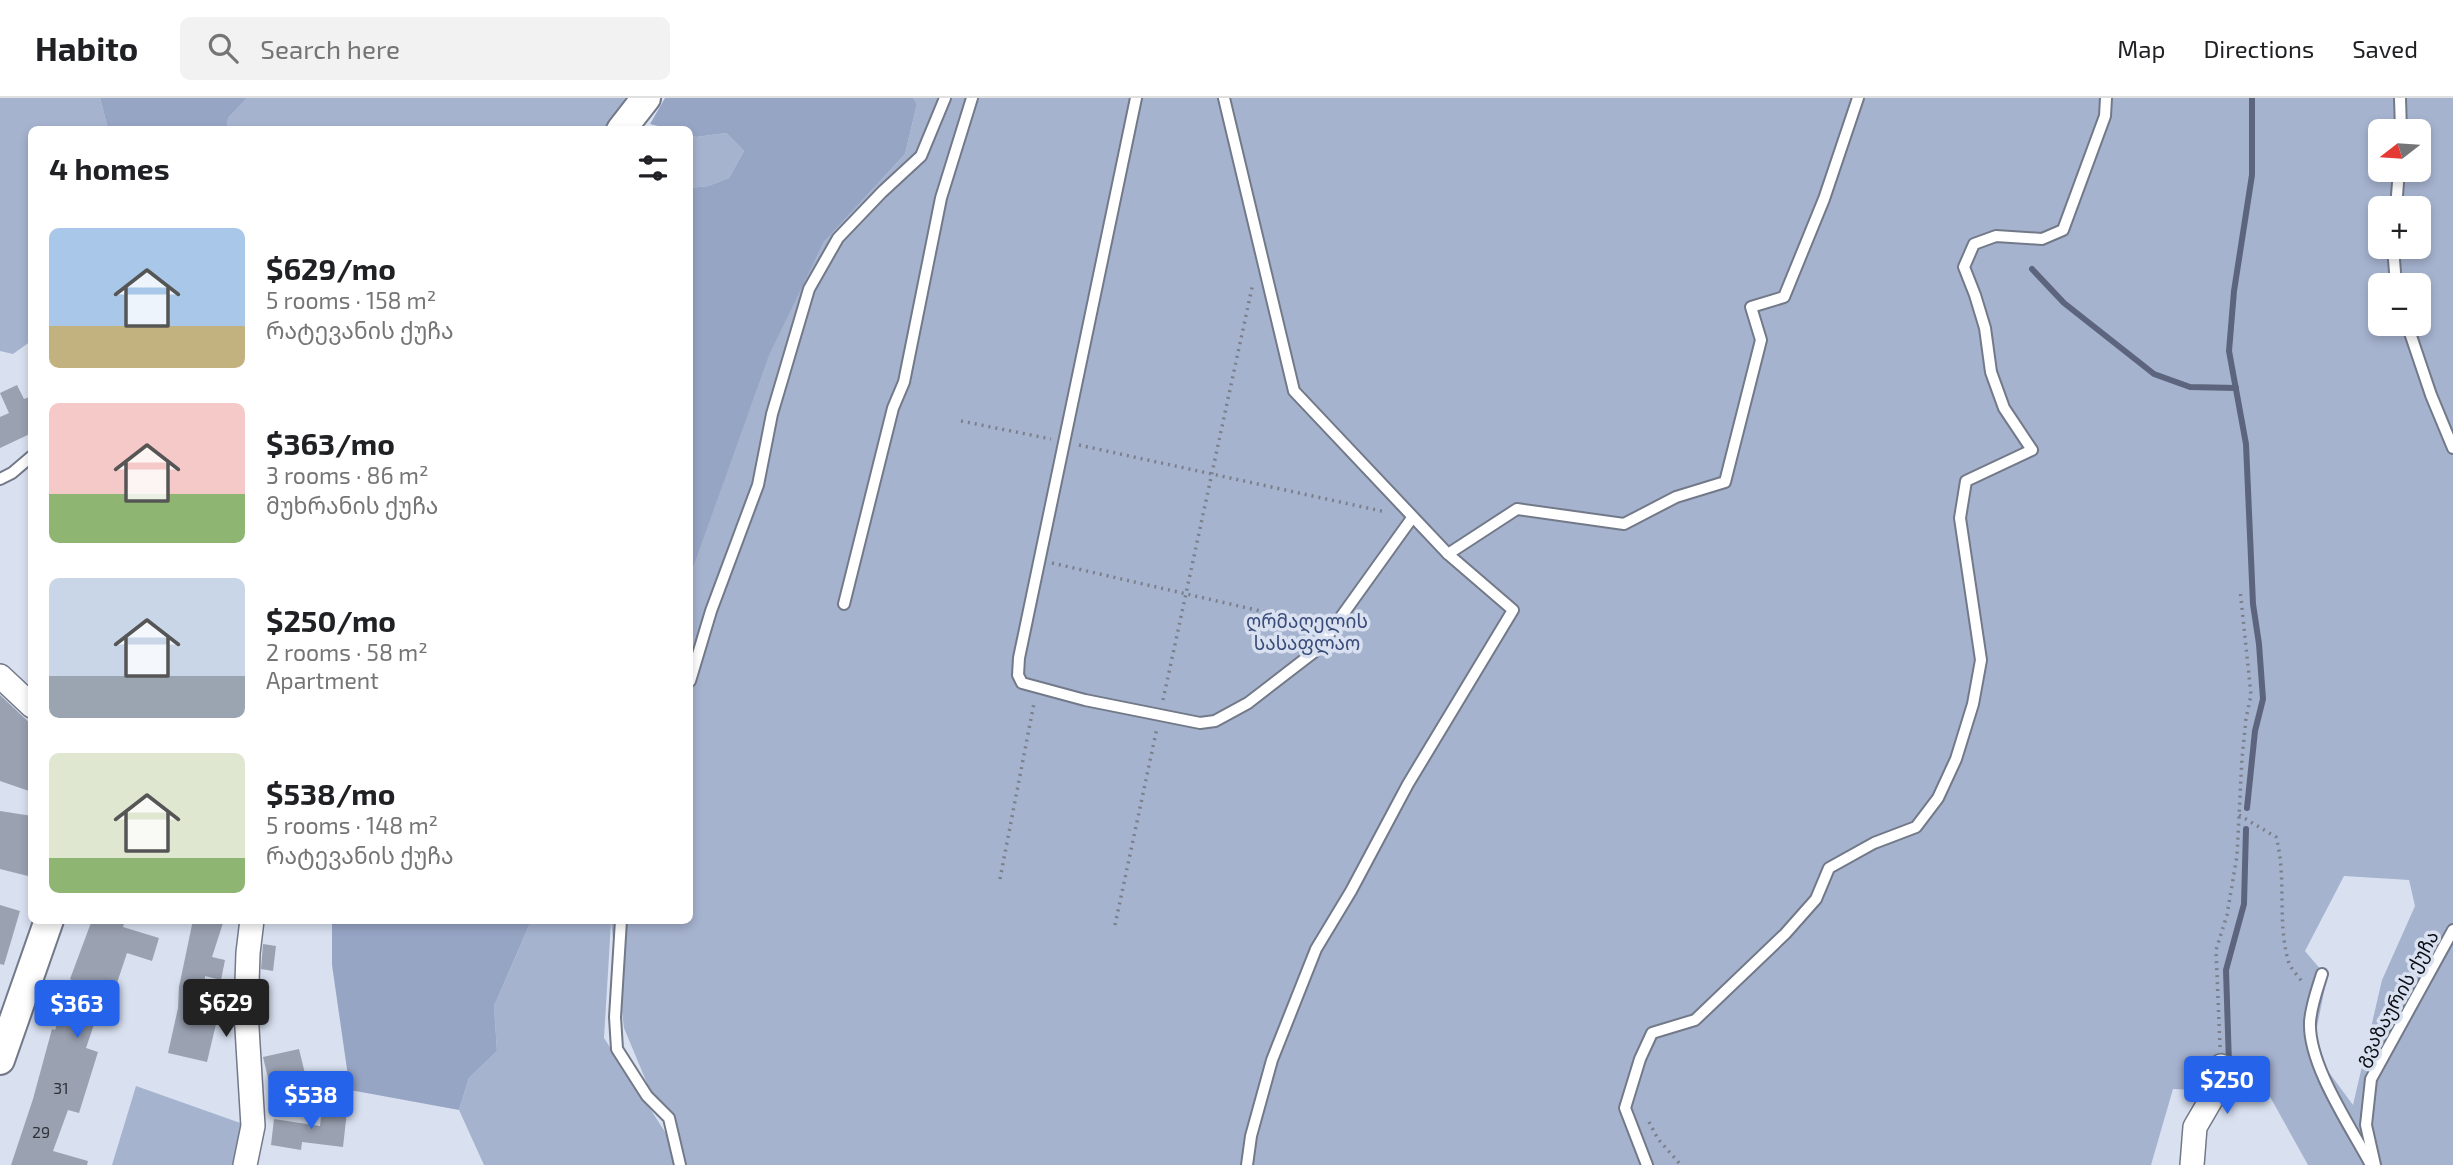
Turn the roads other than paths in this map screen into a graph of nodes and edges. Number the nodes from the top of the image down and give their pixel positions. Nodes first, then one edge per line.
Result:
1 (646, 98) edge
2 (945, 98) edge
3 (972, 98) edge
4 (1136, 98) edge
5 (1224, 98) edge
6 (1858, 98) edge
7 (2106, 98) edge
8 (2400, 98) edge
9 (2401, 119) edge
10 (624, 126) edge
11 (2411, 336) edge
12 (2453, 448) edge
13 (28, 459) edge
14 (0, 479) edge
15 (1412, 518) junction
16 (1448, 554) junction
17 (844, 604) dead end
18 (693, 671) edge
19 (0, 676) edge
20 (28, 702) edge
21 (47, 924) edge
22 (251, 924) edge
23 (621, 924) edge
24 (2453, 930) edge
25 (2322, 974) dead end
26 (8, 1008) edge
27 (0, 1060) edge
28 (2221, 1066) road end
29 (245, 1165) edge
30 (680, 1165) edge
31 (1247, 1165) edge
32 (1647, 1165) edge
33 (2192, 1165) edge
34 (2373, 1165) edge

1 - 10 street
2 - 18 lane
3 - 17 lane
4 - 15 lane
5 - 15 lane
6 - 16 lane
7 - 32 lane
8 - 9 lane
11 - 12 lane
13 - 14 lane
15 - 16 lane
16 - 31 lane
19 - 20 street
21 - 26 street
22 - 29 street
23 - 30 lane
24 - 34 lane, გვაზაურის ქუჩა
25 - 34 lane
26 - 27 street
28 - 33 street

